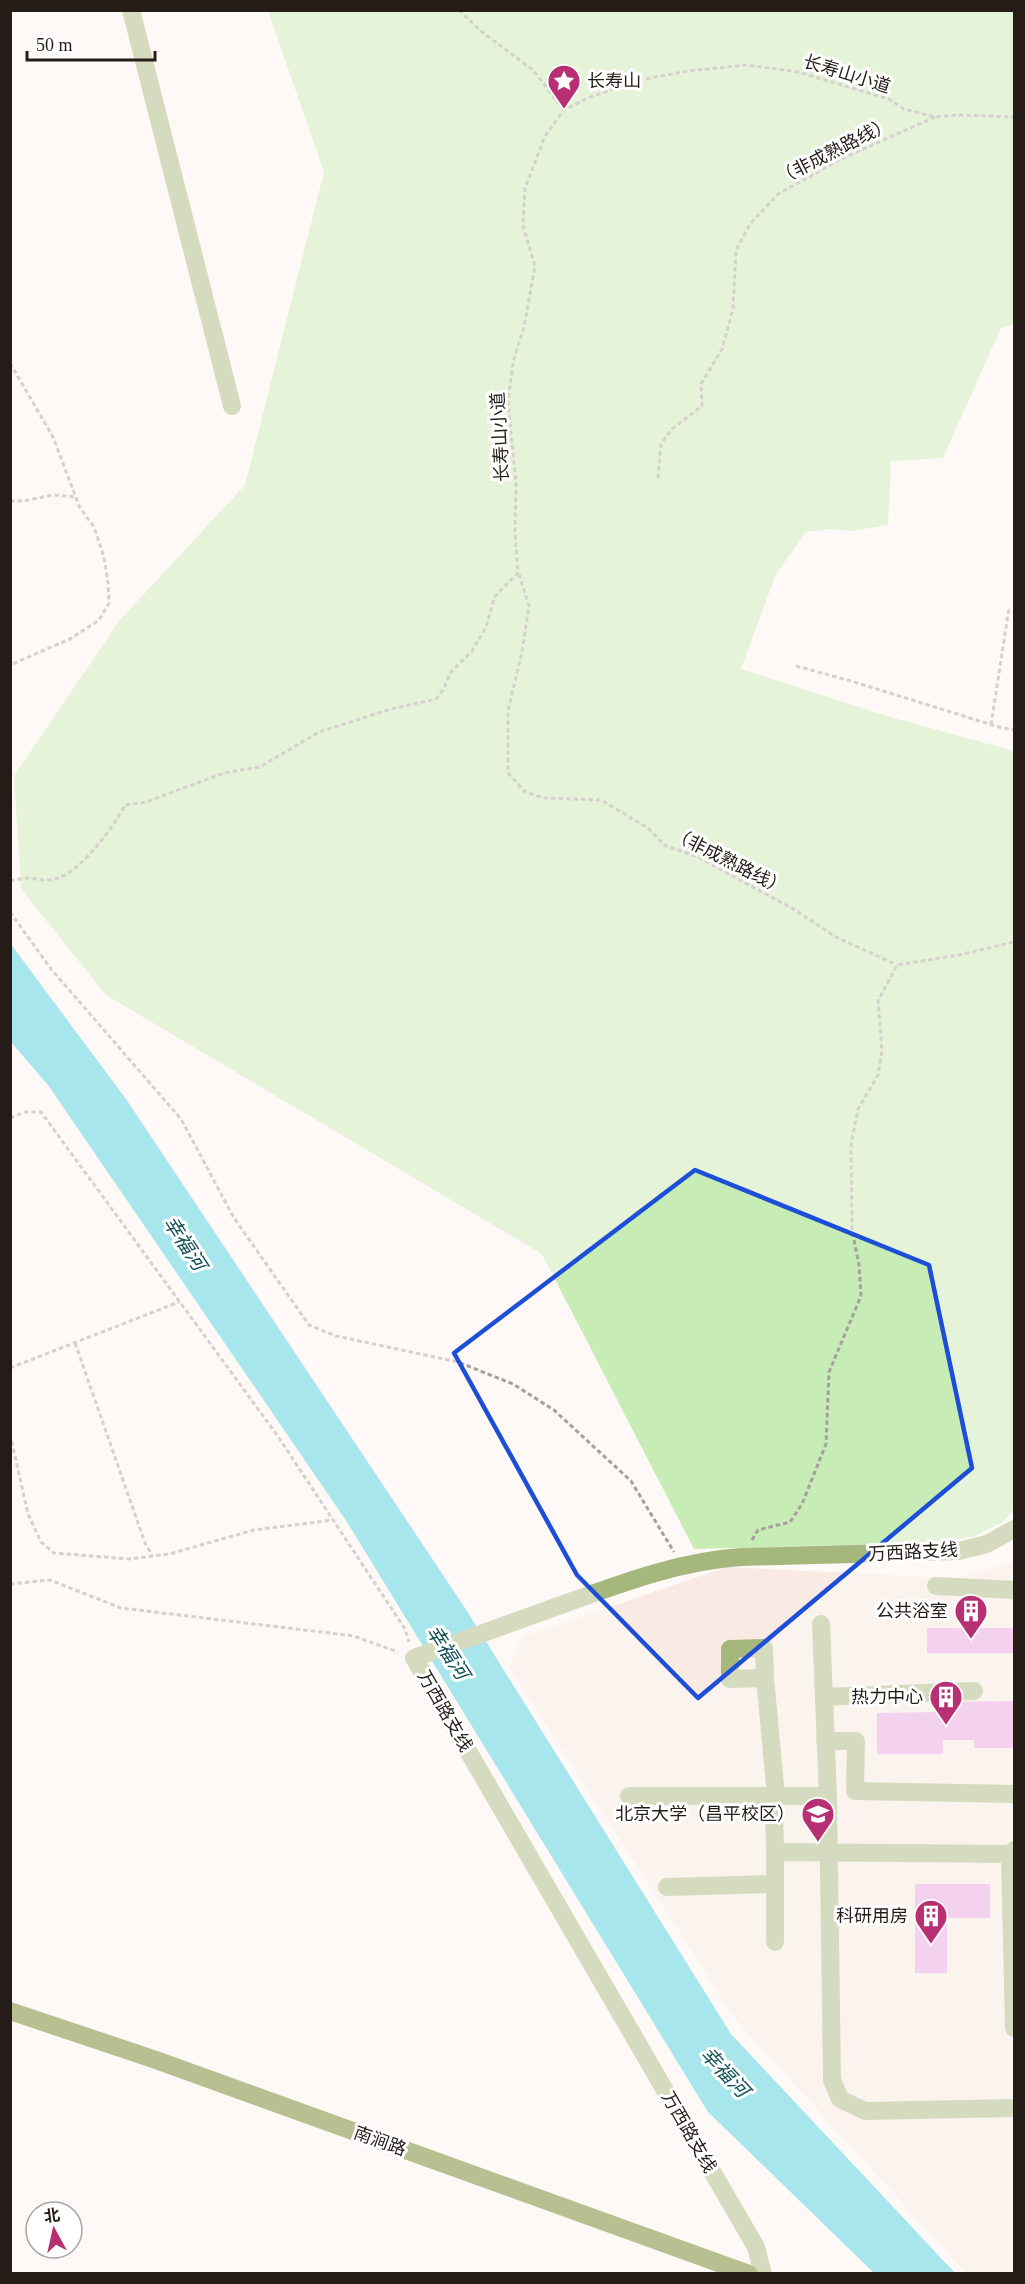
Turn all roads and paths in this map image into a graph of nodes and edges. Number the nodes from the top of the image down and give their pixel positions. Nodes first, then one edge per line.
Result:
1 (130, 10) edge
2 (459, 10) edge
3 (564, 110) junction
4 (935, 117) junction
5 (1014, 117) edge
6 (10, 363) edge
7 (232, 406) dead end
8 (658, 478) dead end
9 (76, 497) junction
10 (10, 501) edge
11 (519, 573) junction
12 (1009, 608) dead end
13 (10, 665) edge
14 (796, 666) dead end
15 (992, 725) junction
16 (1014, 730) edge
17 (10, 881) edge
18 (10, 912) edge
19 (1014, 942) edge
20 (897, 964) junction
21 (10, 1118) edge
22 (179, 1302) junction
23 (75, 1343) junction
24 (10, 1368) edge
25 (10, 1434) edge
26 (333, 1520) junction
27 (1014, 1528) edge
28 (153, 1556) junction
29 (741, 1557) junction
30 (682, 1566) junction
31 (10, 1584) edge
32 (936, 1586) dead end
33 (1014, 1590) edge
34 (821, 1624) dead end
35 (415, 1658) junction
36 (765, 1678) dead end
37 (974, 1691) dead end
38 (824, 1697) junction
39 (825, 1741) junction
40 (1014, 1794) edge
41 (629, 1796) dead end
42 (828, 1796) junction
43 (775, 1802) junction
44 (775, 1852) junction
45 (1013, 1852) edge
46 (829, 1853) junction
47 (775, 1884) junction
48 (667, 1887) dead end
49 (1013, 1932) edge
50 (775, 1942) dead end
51 (10, 2011) edge
52 (1014, 2028) edge
53 (1014, 2108) edge
54 (749, 2274) edge
55 (762, 2274) edge

1 - 7 street
2 - 3 path
3 - 4 path, 长寿山小道
3 - 11 path, 长寿山小道
4 - 5 path, 长寿山小道
4 - 8 path, （非成熟路线）
6 - 9 path
9 - 10 path
9 - 13 path
11 - 17 path
11 - 20 path, （非成熟路线）
12 - 15 path
14 - 15 path
15 - 16 path
18 - 30 path
19 - 20 path
20 - 29 path
21 - 22 path
22 - 23 path
22 - 26 path
23 - 24 path
23 - 28 path
25 - 28 path
26 - 28 path
26 - 35 path
27 - 29 street, 万西路支线
29 - 30 street, 万西路支线
30 - 35 street, 万西路支线
31 - 35 path
32 - 33 street
34 - 38 street
35 - 55 street, 万西路支线
36 - 43 street
37 - 38 street
38 - 39 street
39 - 40 street
39 - 42 street
41 - 43 street
42 - 43 street
42 - 46 street
43 - 44 street
44 - 46 street
44 - 47 street
45 - 46 street
45 - 49 street
46 - 53 street
47 - 48 street
47 - 50 street
49 - 52 street
51 - 54 main road, 南涧路

